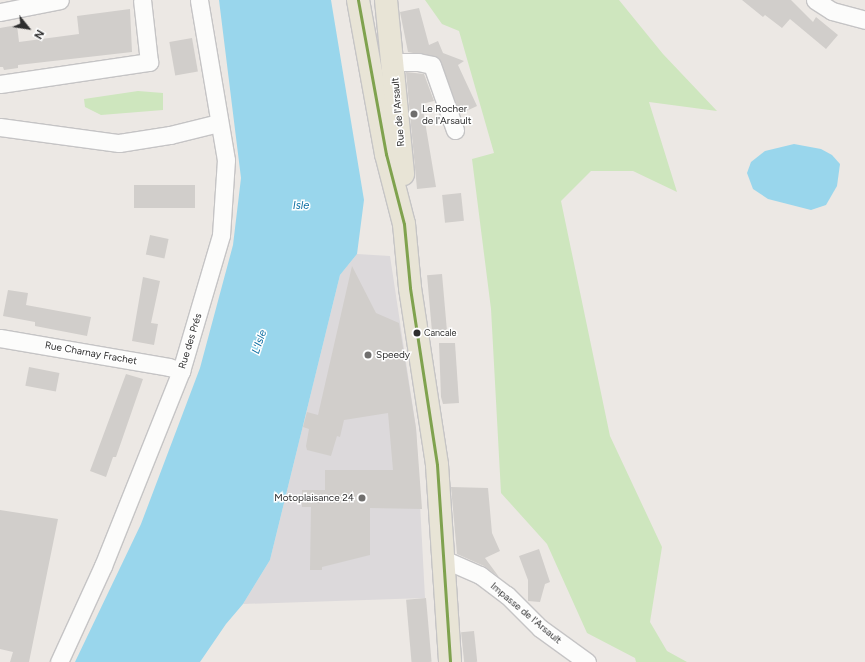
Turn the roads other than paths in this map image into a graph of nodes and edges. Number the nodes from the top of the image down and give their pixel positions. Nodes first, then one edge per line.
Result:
1 (60, 0) edge
2 (142, 0) edge
3 (199, 0) edge
4 (358, 0) edge
5 (815, 0) edge
6 (387, 9) edge
7 (0, 12) edge
8 (865, 20) edge
9 (365, 38) junction
10 (392, 52) junction
11 (370, 66) junction
12 (0, 84) edge
13 (219, 123) junction
14 (0, 127) edge
15 (455, 130) dead end
16 (404, 224) junction
17 (0, 338) edge
18 (181, 371) junction
19 (441, 558) junction
20 (59, 662) edge
21 (450, 662) edge
22 (587, 662) edge

1 - 7 street
2 - 12 street
3 - 13 street, Rue des Prés
4 - 9 main road
5 - 8 street
6 - 9 main road
6 - 10 main road, Rue de l'Arsault
9 - 11 main road
10 - 11 main road
10 - 15 street
10 - 16 main road, Rue de l'Arsault
11 - 16 main road
13 - 14 street
13 - 18 street, Rue des Prés
16 - 19 main road
17 - 18 street, Rue Charnay Frachet
18 - 20 street, Rue des Prés
19 - 21 main road
19 - 22 street, Impasse de l'Arsault

